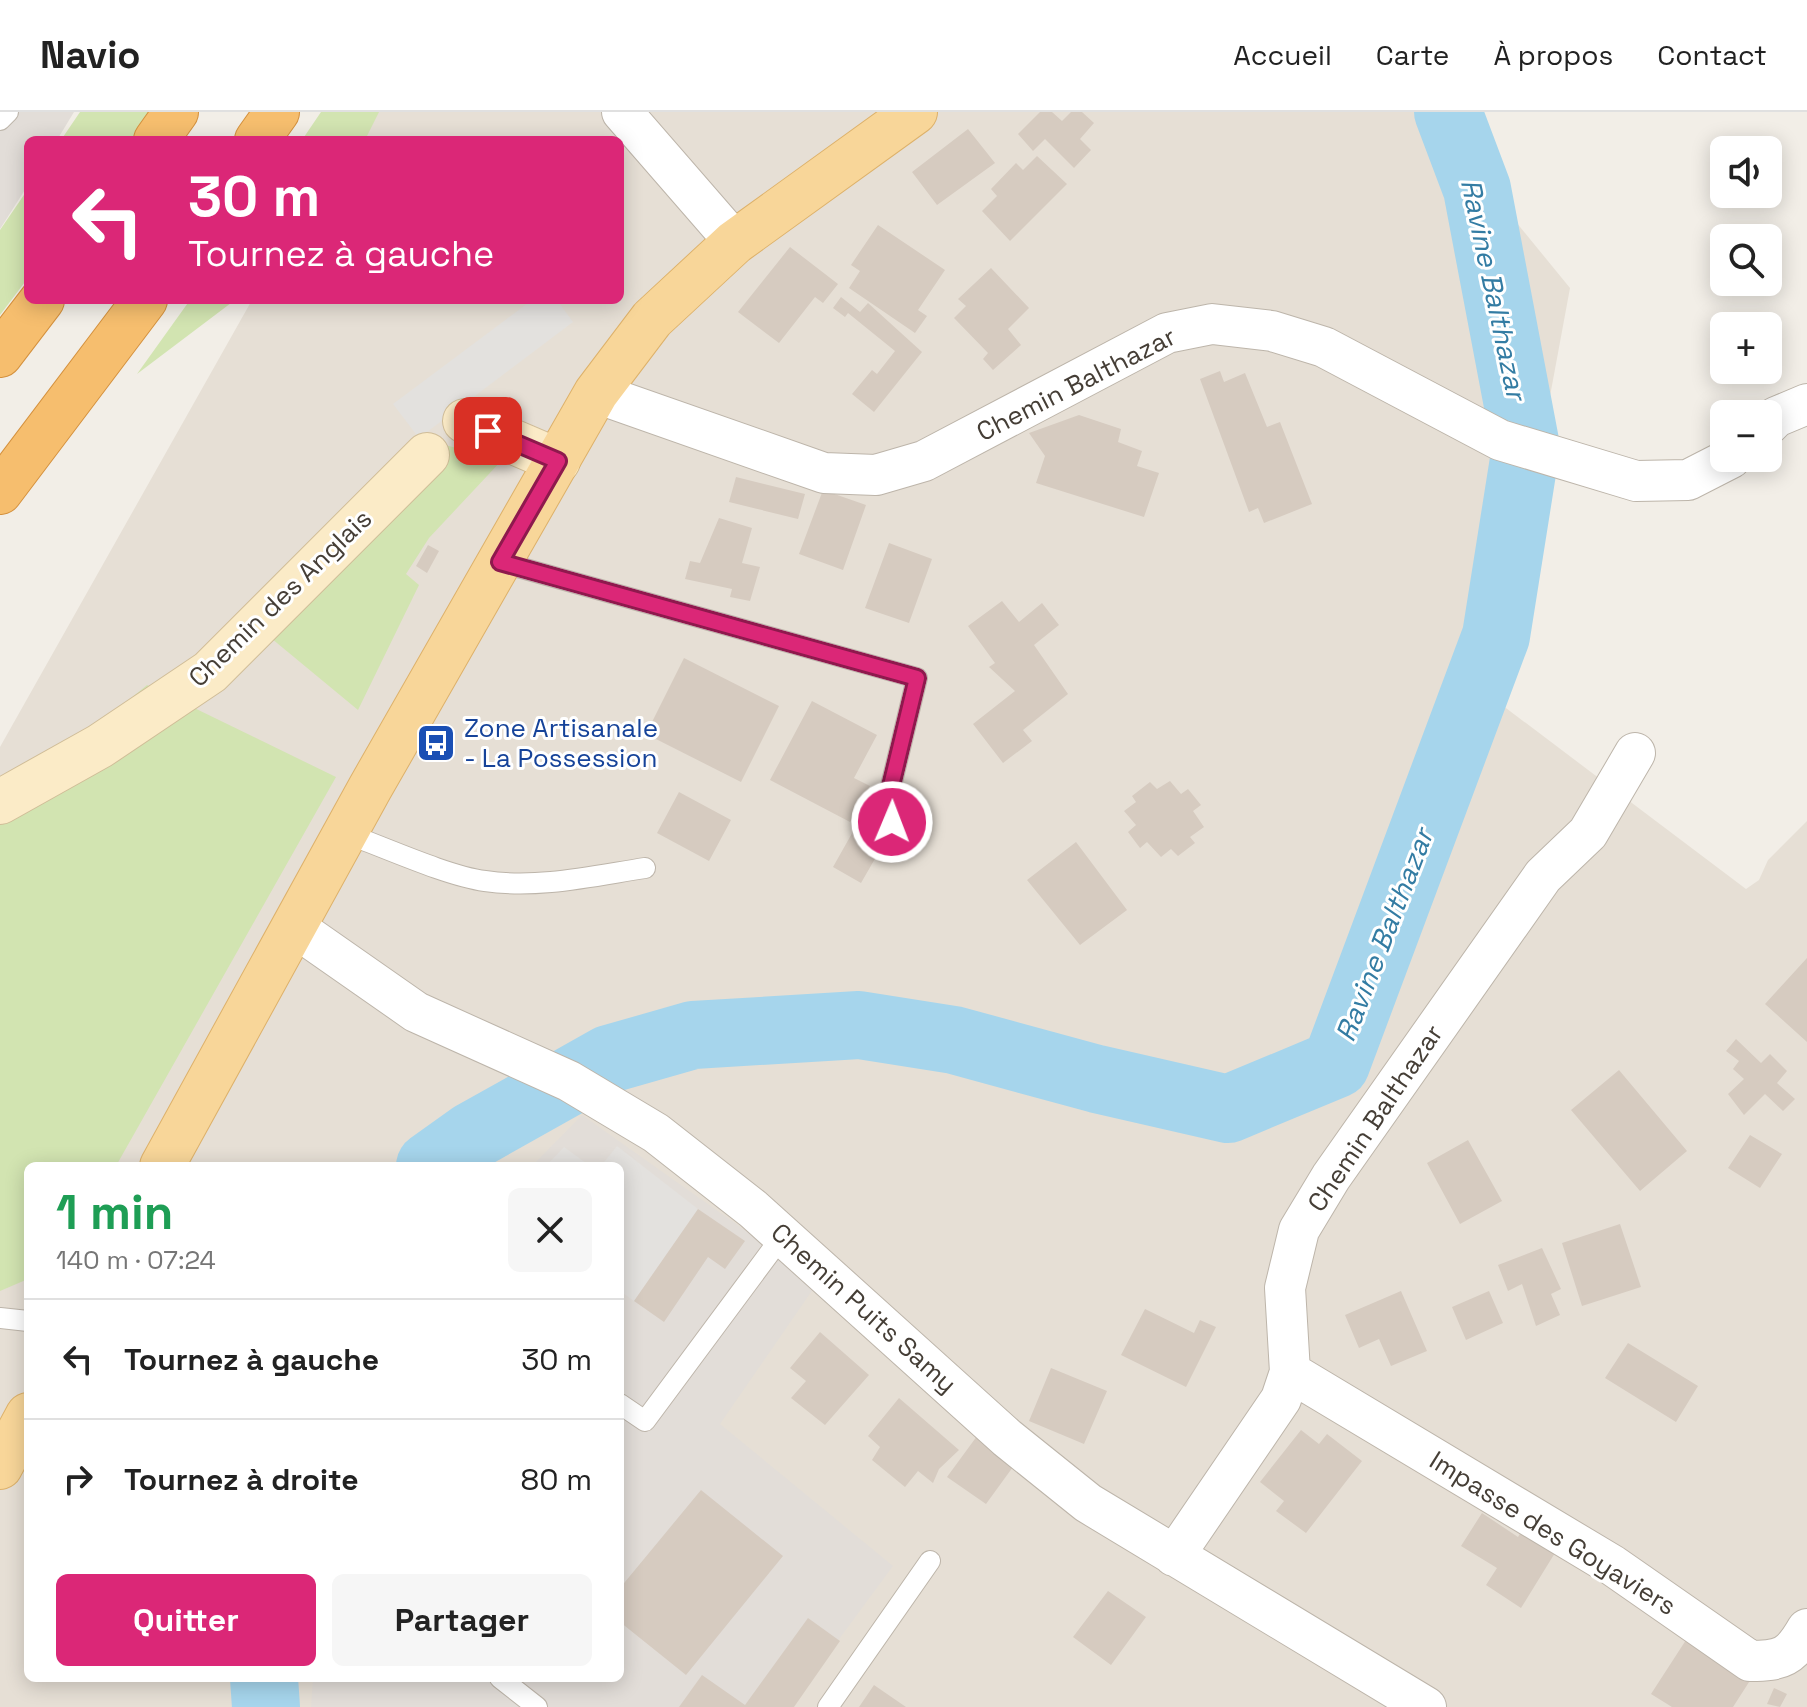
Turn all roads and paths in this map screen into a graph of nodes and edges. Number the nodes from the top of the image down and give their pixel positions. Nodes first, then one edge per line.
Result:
1 (8, 112) edge
2 (176, 112) edge
3 (277, 112) edge
4 (622, 112) edge
5 (915, 112) edge
6 (0, 120) edge
7 (159, 136) edge
8 (260, 136) edge
9 (735, 242) junction
10 (39, 304) edge
11 (142, 304) edge
12 (0, 355) edge
13 (596, 393) junction
14 (1807, 404) edge
15 (1782, 414) edge
16 (465, 421) dead end
17 (427, 455) dead end
18 (558, 461) junction
19 (1710, 469) edge
20 (0, 492) edge
21 (500, 562) junction
22 (1635, 753) dead end
23 (0, 802) edge
24 (892, 822) dead end
25 (345, 833) junction
26 (645, 868) dead end
27 (293, 926) junction
28 (164, 1162) edge
29 (783, 1235) junction
30 (0, 1318) edge
31 (24, 1321) edge
32 (1290, 1372) junction
33 (624, 1407) edge
34 (24, 1422) edge
35 (0, 1467) edge
36 (1174, 1556) junction
37 (930, 1561) dead end
38 (1807, 1629) edge
39 (505, 1682) edge
40 (537, 1707) edge
41 (828, 1707) edge
42 (1426, 1707) edge

1 - 6 lane
2 - 7 highway
3 - 8 highway
4 - 9 street
5 - 9 main road
9 - 13 main road
10 - 12 highway
11 - 20 highway
13 - 18 main road
13 - 19 street, Chemin Balthazar
14 - 15 street
16 - 18 street
17 - 23 street, Chemin des Anglais
18 - 21 main road
21 - 24 lane
21 - 25 main road
22 - 32 street, Chemin Balthazar
25 - 26 lane
25 - 27 main road
27 - 28 main road
27 - 29 street, Chemin Puits Samy
29 - 33 lane
29 - 36 street, Chemin Puits Samy
30 - 31 lane
32 - 36 street, Chemin Balthazar
32 - 38 street, Impasse des Goyaviers
34 - 35 main road
36 - 42 street, Chemin Puits Samy
37 - 41 lane
39 - 40 lane

